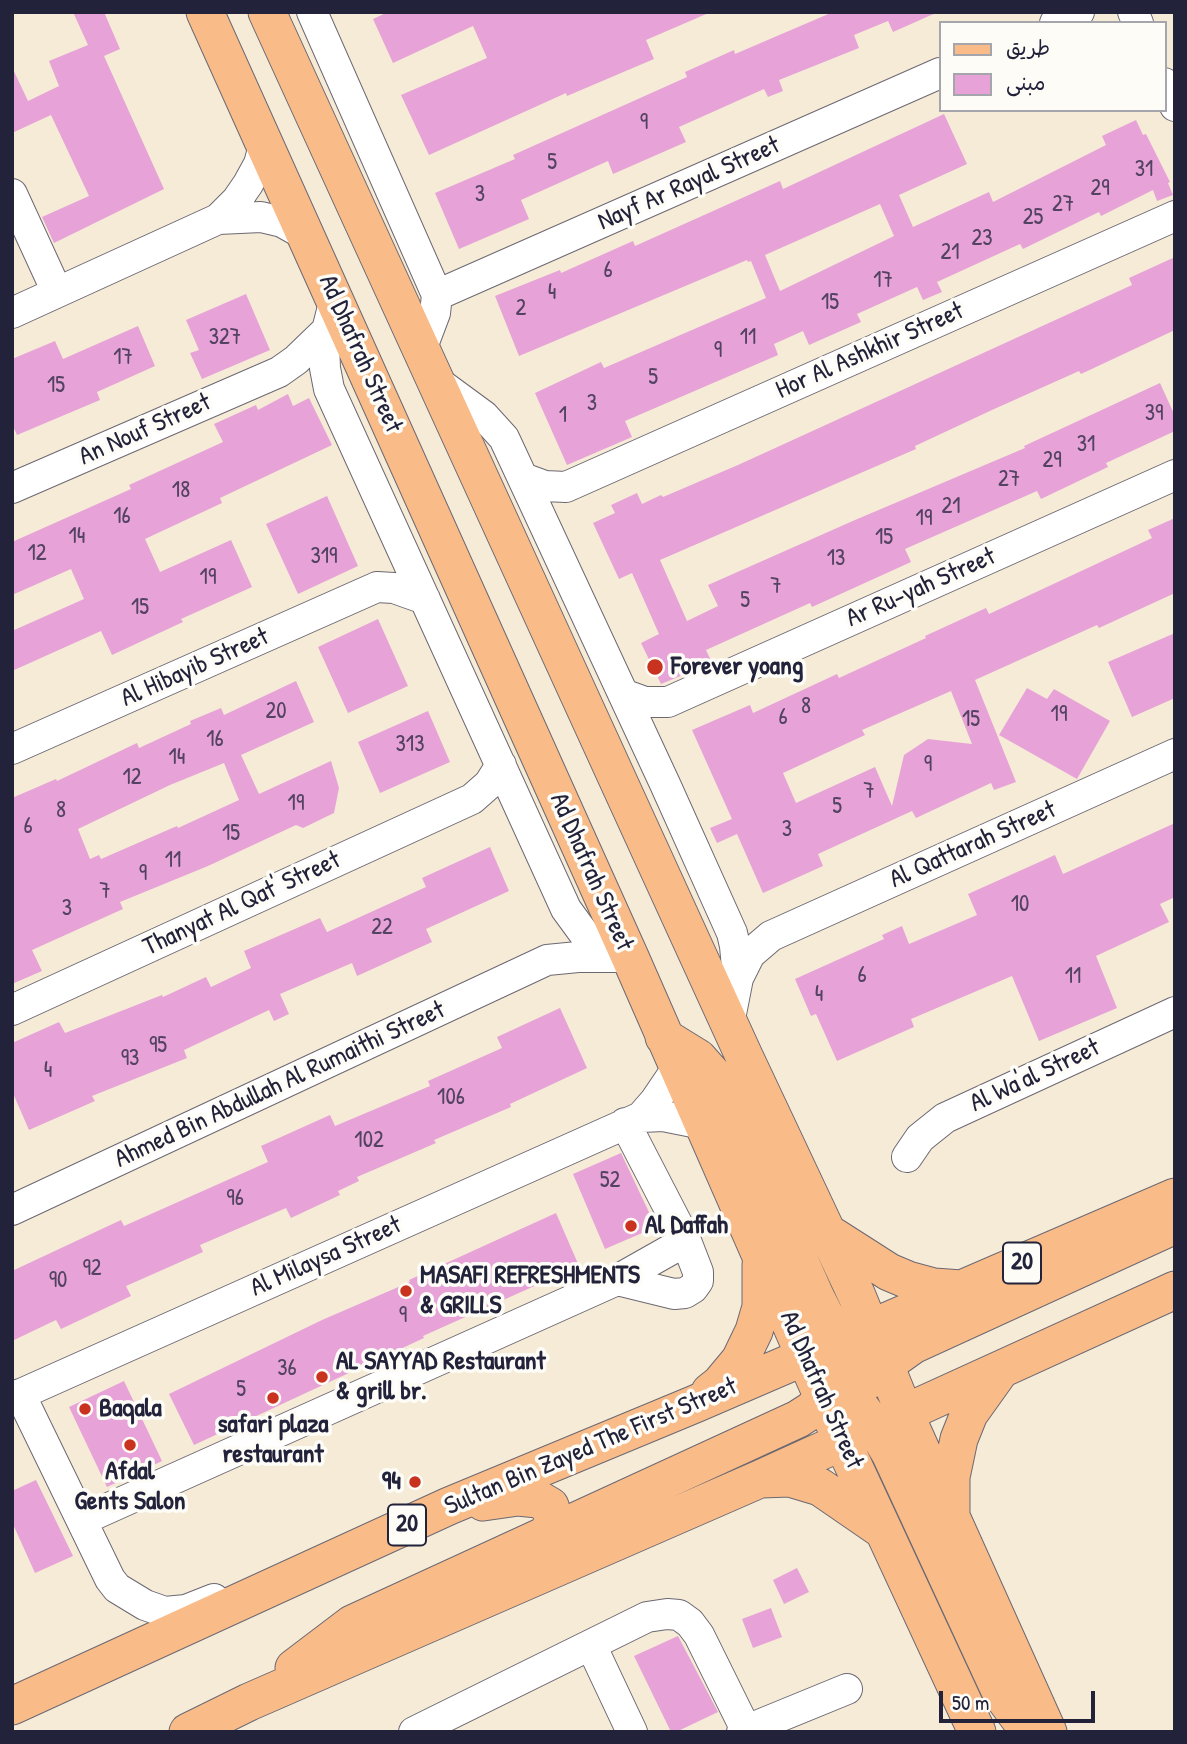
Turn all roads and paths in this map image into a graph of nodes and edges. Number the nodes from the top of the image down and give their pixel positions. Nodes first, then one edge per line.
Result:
1 (205, 12) edge
2 (267, 12) edge
3 (312, 12) edge
4 (1079, 12) edge
5 (1059, 21) edge
6 (939, 73) edge
7 (1166, 87) edge
8 (1175, 106) edge
9 (265, 142) junction
10 (12, 194) edge
11 (1175, 216) edge
12 (218, 219) junction
13 (307, 236) junction
14 (57, 292) junction
15 (437, 295) junction
16 (12, 313) edge
17 (331, 315) junction
18 (428, 365) junction
19 (279, 372) junction
20 (329, 389) junction
21 (1175, 475) edge
22 (523, 478) junction
23 (566, 487) junction
24 (12, 488) edge
25 (546, 530) junction
26 (398, 539) junction
27 (377, 587) junction
28 (425, 598) junction
29 (623, 694) junction
30 (668, 702) junction
31 (646, 744) junction
32 (12, 749) edge
33 (1175, 754) edge
34 (501, 765) junction
35 (472, 799) junction
36 (523, 816) junction
37 (720, 906) junction
38 (566, 909) junction
39 (771, 936) junction
40 (619, 957) junction
41 (547, 960) junction
42 (738, 978) junction
43 (12, 1010) edge
44 (1175, 1012) edge
45 (729, 1024) junction
46 (671, 1052) junction
47 (633, 1120) junction
48 (703, 1124) junction
49 (906, 1157) dead end
50 (12, 1210) edge
51 (1172, 1217) edge
52 (828, 1233) junction
53 (686, 1241) junction
54 (760, 1256) junction
55 (1175, 1273) edge
56 (617, 1280) junction
57 (961, 1289) junction
58 (1175, 1290) edge
59 (1000, 1370) junction
60 (855, 1382) junction
61 (16, 1396) edge
62 (695, 1404) junction
63 (760, 1479) junction
64 (449, 1506) junction
65 (951, 1516) junction
66 (82, 1520) junction
67 (548, 1532) junction
68 (885, 1532) junction
69 (340, 1556) junction
70 (591, 1645) junction
71 (847, 1689) dead end
72 (249, 1702) junction
73 (12, 1706) edge
74 (745, 1731) edge
75 (188, 1732) edge
76 (414, 1732) edge
77 (632, 1732) edge
78 (977, 1732) edge
79 (1038, 1732) edge
80 (1048, 1732) edge

1 - 9 main road, Ad Dhafrah Street
2 - 18 main road, Ad Dhafrah Street
3 - 15 street
4 - 5 street
6 - 15 street, Nayf Ar Rayal Street
7 - 8 street
9 - 12 street
9 - 13 main road, Ad Dhafrah Street
10 - 14 street
11 - 23 street, Hor Al Ashkhir Street
12 - 13 street
12 - 14 street
13 - 17 main road, Ad Dhafrah Street
14 - 16 street
15 - 18 street
17 - 19 street, An Nouf Street
17 - 20 street
17 - 40 main road, Ad Dhafrah Street
18 - 22 street, Ad Dhafrah Street
18 - 45 main road, Ad Dhafrah Street
19 - 20 street
19 - 24 street, An Nouf Street
20 - 26 street
21 - 30 street, Ar Ru-yah Street
22 - 23 street
22 - 25 street, Ad Dhafrah Street
23 - 25 street
25 - 29 street, Ad Dhafrah Street
26 - 27 street
26 - 28 street
27 - 28 street
27 - 32 street, Al Hibayib Street
28 - 34 street
29 - 30 street
29 - 31 street, Ad Dhafrah Street
30 - 31 street
31 - 37 street, Ad Dhafrah Street
33 - 39 street, Al Qattarah Street
34 - 35 street, Thanyat Al Qat' Street
34 - 36 street
35 - 36 street
35 - 43 street, Thanyat Al Qat' Street
36 - 38 street
37 - 39 street
37 - 42 street, Ad Dhafrah Street
38 - 40 street
38 - 41 street
39 - 42 street, Al Qattarah Street
40 - 41 street, Ahmed Bin Abdullah Al Rumaithi Street
40 - 46 main road, Ad Dhafrah Street
41 - 50 street, Ahmed Bin Abdullah Al Rumaithi Street
42 - 45 street, Ad Dhafrah Street
44 - 49 street, Al Wa'al Street
45 - 52 main road, Ad Dhafrah Street
46 - 47 street, Al Milaysa Street
46 - 48 main road, Ad Dhafrah Street
46 - 60 main road
47 - 48 street, Al Milaysa Street
47 - 53 street
47 - 61 street, Al Milaysa Street
48 - 54 main road, Ad Dhafrah Street
51 - 55 main road
51 - 57 main road, Sultan Bin Zayed The First Street / 20
51 - 60 main road
52 - 57 main road
52 - 60 main road, Ad Dhafrah Street
53 - 56 street
53 - 56 street
54 - 60 main road, Ad Dhafrah Street
54 - 62 main road
56 - 66 street
57 - 60 main road, Sultan Bin Zayed The First Street / 20
58 - 59 main road, Sultan Bin Zayed The First Street / 20
59 - 60 main road, Sultan Bin Zayed The First Street / 20
59 - 65 main road
60 - 62 main road, Sultan Bin Zayed The First Street / 20
60 - 63 main road, Sultan Bin Zayed The First Street / 20
60 - 65 main road, Ad Dhafrah Street
60 - 67 main road
60 - 68 main road, Ad Dhafrah Street
60 - 79 main road
61 - 66 street
62 - 64 main road, Sultan Bin Zayed The First Street / 20
63 - 68 main road
63 - 72 main road, Sultan Bin Zayed The First Street / 20
64 - 67 main road
64 - 69 main road, Sultan Bin Zayed The First Street / 20
65 - 80 main road, Ad Dhafrah Street
66 - 69 street
67 - 72 main road
68 - 78 main road, Ad Dhafrah Street
69 - 73 main road, Sultan Bin Zayed The First Street / 20
70 - 74 street
70 - 76 street
70 - 77 street
71 - 74 street
72 - 75 main road, Sultan Bin Zayed The First Street / 20

